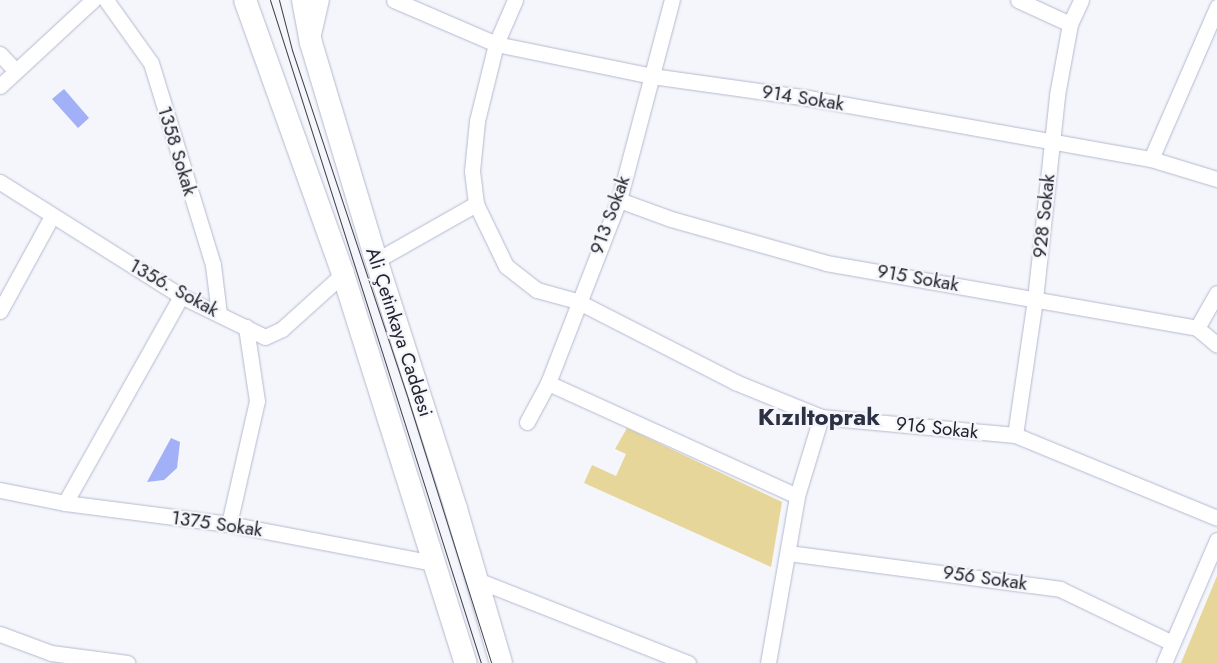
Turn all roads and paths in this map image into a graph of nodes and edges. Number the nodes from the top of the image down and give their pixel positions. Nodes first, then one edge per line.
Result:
1 (93, 0) edge
2 (106, 0) edge
3 (246, 0) edge
4 (303, 0) edge
5 (321, 0) edge
6 (394, 0) edge
7 (515, 0) edge
8 (672, 0) edge
9 (1018, 0) edge
10 (1081, 0) edge
11 (1217, 7) edge
12 (1070, 24) junction
13 (311, 43) junction
14 (496, 44) junction
15 (0, 54) edge
16 (16, 71) junction
17 (652, 76) junction
18 (0, 86) edge
19 (1053, 141) junction
20 (1151, 159) junction
21 (1217, 179) edge
22 (0, 182) edge
23 (618, 200) junction
24 (476, 204) junction
25 (52, 216) junction
26 (374, 253) junction
27 (343, 274) junction
28 (1217, 293) edge
29 (181, 296) junction
30 (1035, 299) junction
31 (577, 302) junction
32 (0, 311) edge
33 (219, 314) junction
34 (246, 327) junction
35 (1197, 328) junction
36 (1217, 345) edge
37 (548, 383) junction
38 (821, 417) junction
39 (527, 422) dead end
40 (1015, 435) junction
41 (0, 490) edge
42 (797, 496) junction
43 (65, 504) junction
44 (1217, 518) edge
45 (229, 524) junction
46 (1217, 540) edge
47 (788, 553) junction
48 (433, 562) junction
49 (477, 580) junction
50 (0, 634) edge
51 (1172, 643) junction
52 (72, 659) edge
53 (127, 663) edge
54 (466, 663) edge
55 (501, 663) edge
56 (688, 663) edge
57 (768, 663) edge
58 (1164, 663) edge

1 - 16 street
2 - 33 street, 1358 Sokak
3 - 27 main road
4 - 13 main road, Ali Çetinkaya Caddesi
5 - 13 street
6 - 14 street, 914 Sokak
7 - 14 street, 916 Sokak
8 - 17 street, 913 Sokak
9 - 12 street
10 - 12 street, 928 Sokak
11 - 20 street
12 - 19 street, 928 Sokak
13 - 26 main road, Ali Çetinkaya Caddesi
14 - 17 street, 914 Sokak
14 - 24 street, 916 Sokak
15 - 16 street
16 - 18 street
17 - 19 street, 914 Sokak
17 - 23 street, 913 Sokak
19 - 20 street, 914 Sokak
19 - 30 street, 928 Sokak
20 - 21 street, 914 Sokak
22 - 25 street, 1356. Sokak
23 - 30 street, 915 Sokak
23 - 31 street, 913 Sokak
24 - 26 street
24 - 31 street, 916 Sokak
25 - 29 street, 1356. Sokak
25 - 32 street
26 - 49 main road, Ali Çetinkaya Caddesi
27 - 34 street, 1356. Sokak
27 - 48 main road
28 - 35 street
29 - 33 street, 1356. Sokak
29 - 43 street
30 - 35 street, 915 Sokak
30 - 40 street, 928 Sokak
31 - 37 street, 913 Sokak
31 - 38 street, 916 Sokak
33 - 34 street, 1356. Sokak
34 - 45 street
35 - 36 street
37 - 39 street, 913 Sokak
37 - 42 street
38 - 40 street, 916 Sokak
38 - 42 street
40 - 44 street, 916 Sokak
41 - 43 street, 1375 Sokak
42 - 47 street
43 - 45 street, 1375 Sokak
45 - 48 street, 1375 Sokak
46 - 51 street
47 - 51 street, 956 Sokak
47 - 57 street
48 - 54 main road
49 - 55 main road, Ali Çetinkaya Caddesi
49 - 56 street
50 - 52 street
51 - 58 street
52 - 53 street

